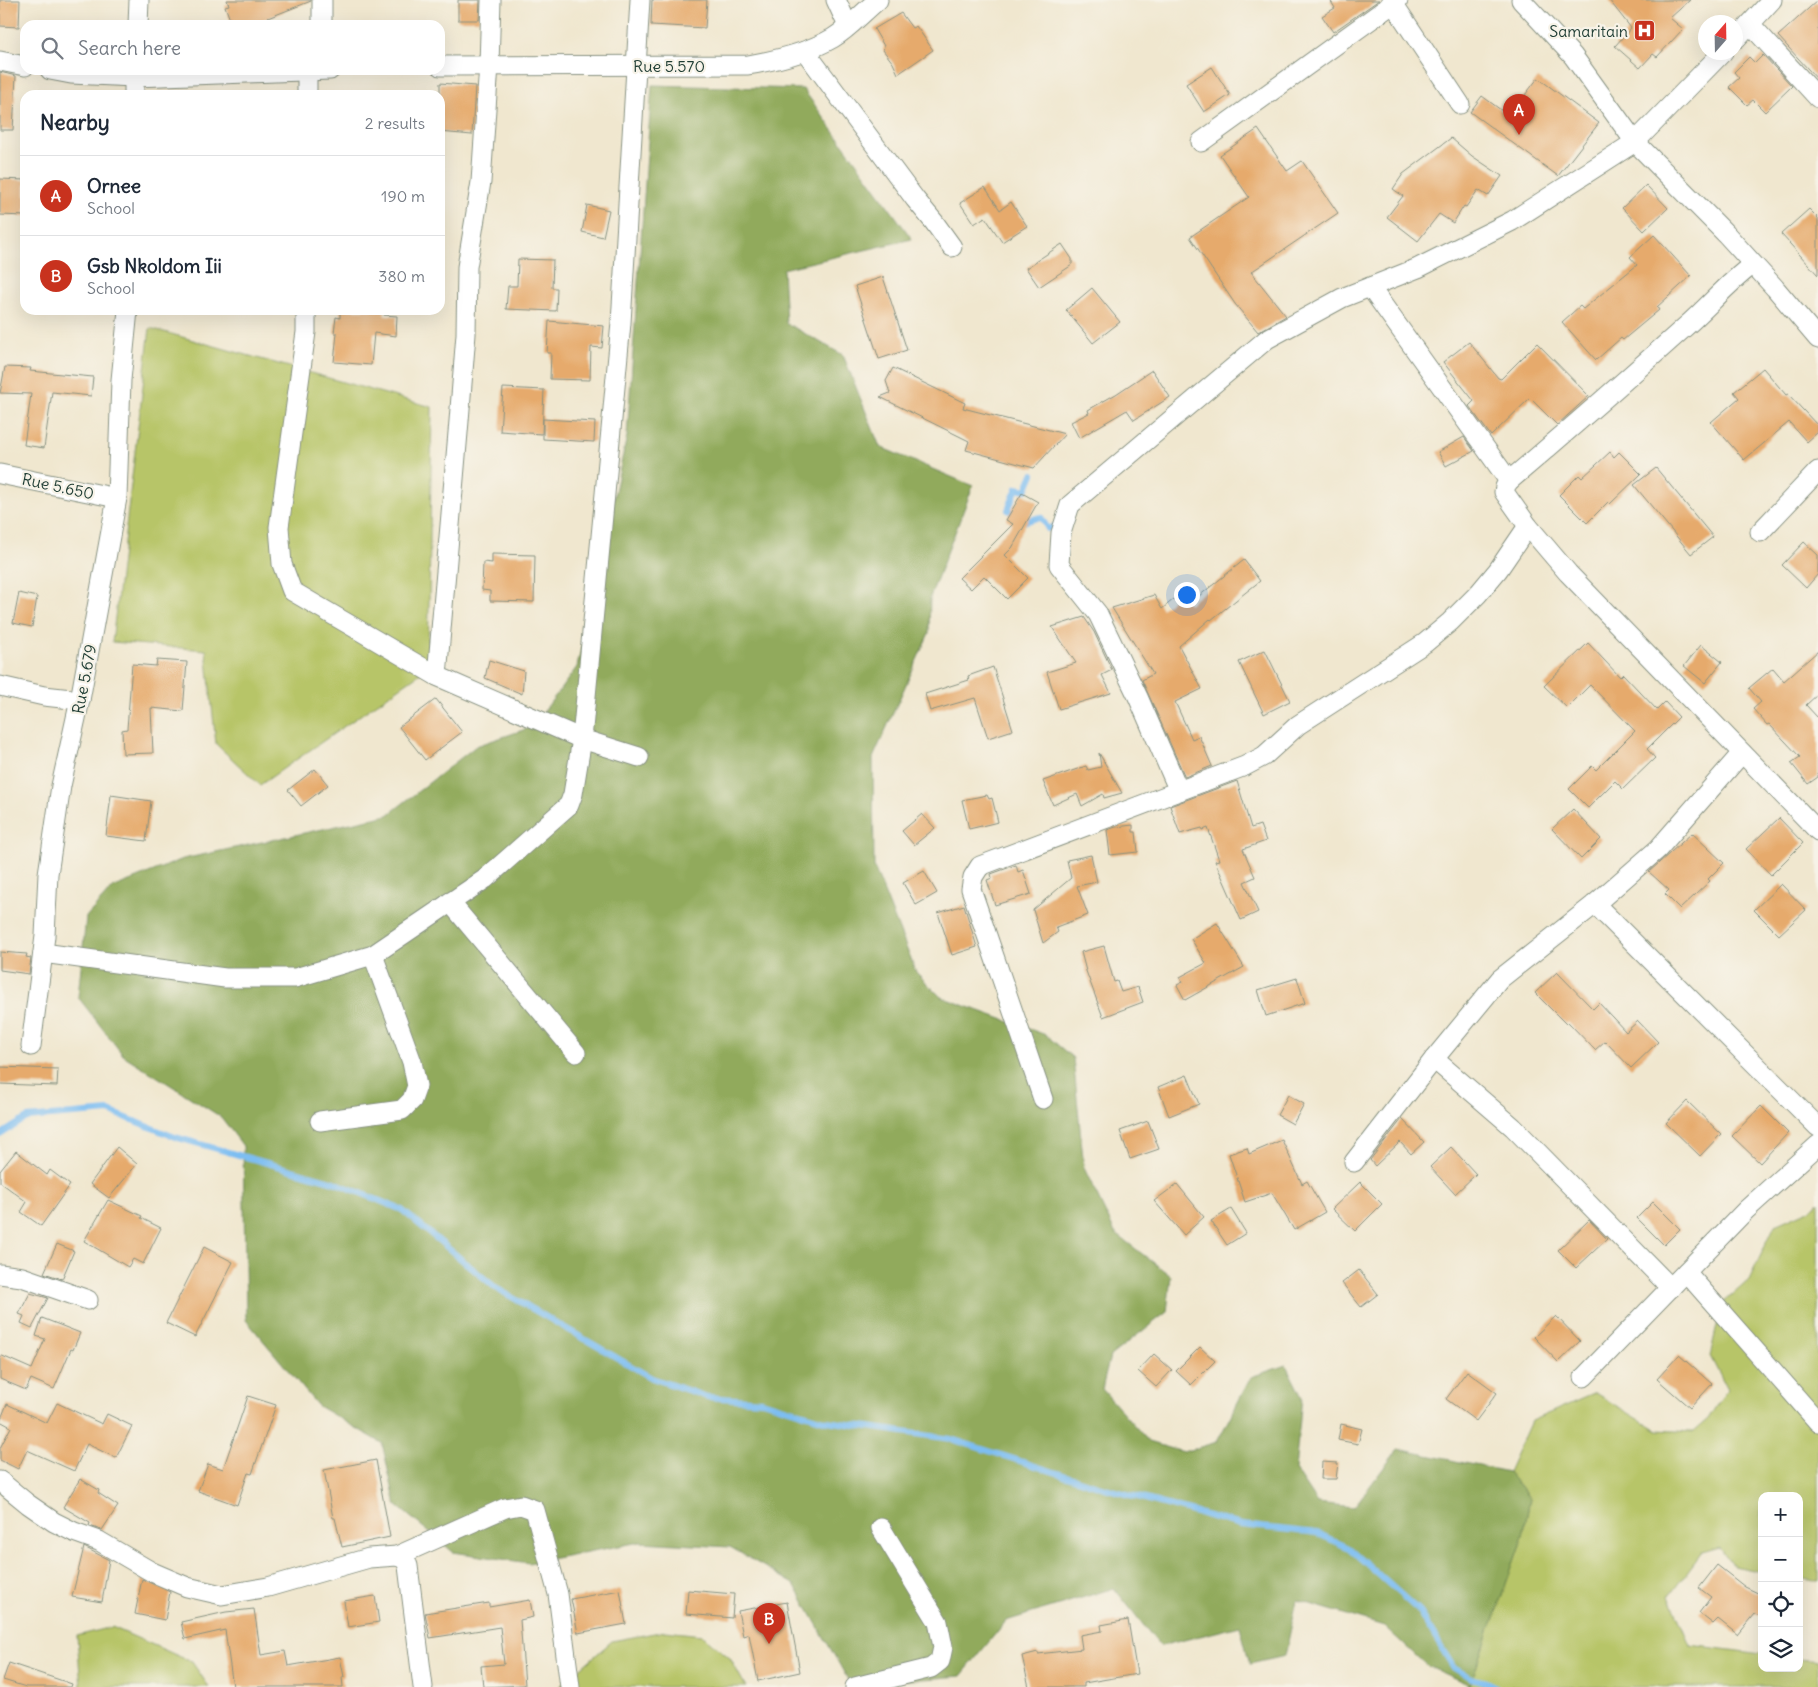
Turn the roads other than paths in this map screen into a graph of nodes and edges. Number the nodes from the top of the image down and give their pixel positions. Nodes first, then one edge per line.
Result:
1 (140, 0) edge
2 (322, 0) edge
3 (491, 0) edge
4 (640, 0) edge
5 (836, 0) edge
6 (878, 0) edge
7 (1521, 0) edge
8 (1772, 0) edge
9 (1394, 1) edge
10 (138, 20) edge
11 (322, 20) edge
12 (1750, 24) junction
13 (848, 26) junction
14 (1743, 32) edge
15 (805, 52) junction
16 (1715, 60) edge
17 (0, 61) edge
18 (20, 65) edge
19 (489, 65) junction
20 (445, 66) edge
21 (637, 66) junction
22 (80, 75) edge
23 (244, 75) edge
24 (315, 75) edge
25 (134, 81) edge
26 (309, 90) edge
27 (1818, 98) edge
28 (1460, 104) dead end
29 (1201, 142) dead end
30 (1635, 142) junction
31 (952, 247) dead end
32 (1752, 265) junction
33 (1370, 287) junction
34 (128, 315) edge
35 (306, 315) edge
36 (1818, 338) edge
37 (1818, 471) edge
38 (0, 474) edge
39 (1509, 481) junction
40 (117, 498) junction
41 (1528, 526) junction
42 (1760, 532) dead end
43 (437, 676) junction
44 (0, 686) edge
45 (80, 700) junction
46 (582, 739) junction
47 (1742, 753) junction
48 (639, 757) dead end
49 (1179, 791) junction
50 (1818, 831) edge
51 (450, 902) junction
52 (1595, 904) junction
53 (43, 953) junction
54 (374, 955) junction
55 (31, 1046) dead end
56 (576, 1053) dead end
57 (1434, 1059) junction
58 (1043, 1099) dead end
59 (320, 1121) dead end
60 (1818, 1127) edge
61 (1818, 1144) edge
62 (1354, 1162) dead end
63 (1686, 1272) junction
64 (0, 1274) edge
65 (1671, 1288) junction
66 (88, 1300) dead end
67 (1584, 1377) dead end
68 (1818, 1422) edge
69 (0, 1481) edge
70 (881, 1528) dead end
71 (397, 1556) junction
72 (423, 1687) edge
73 (570, 1687) edge
74 (855, 1687) edge

1 - 10 street
2 - 11 street
3 - 19 street
4 - 21 street
5 - 13 street
6 - 13 street, Rue 5.570
7 - 30 street
8 - 12 street
9 - 28 street
9 - 29 street
12 - 14 street
12 - 27 street
13 - 15 street, Rue 5.570
15 - 21 street, Rue 5.570
15 - 31 street
16 - 30 street
17 - 18 street
19 - 20 street, Rue 5.570
19 - 21 street, Rue 5.570
19 - 43 street
21 - 46 street
22 - 25 street
23 - 25 street
24 - 26 street
30 - 32 street
30 - 33 street
32 - 36 street
32 - 39 street
33 - 39 street
33 - 49 street
34 - 40 street, Rue 5.679
35 - 43 street
37 - 42 street
38 - 40 street, Rue 5.650
39 - 41 street
40 - 45 street, Rue 5.679
41 - 47 street
41 - 49 street
43 - 46 street
44 - 45 street
45 - 53 street, Rue 5.679
46 - 48 street
46 - 51 street
47 - 50 street
47 - 52 street
49 - 58 street
51 - 54 street
51 - 56 street
52 - 57 street
52 - 60 street
53 - 54 street
53 - 55 street, Rue 5.679
54 - 59 street
57 - 62 street
57 - 65 street
61 - 63 street
63 - 65 street
63 - 68 street
64 - 66 street
65 - 67 street
69 - 71 street
70 - 74 street
71 - 72 street
71 - 73 street

